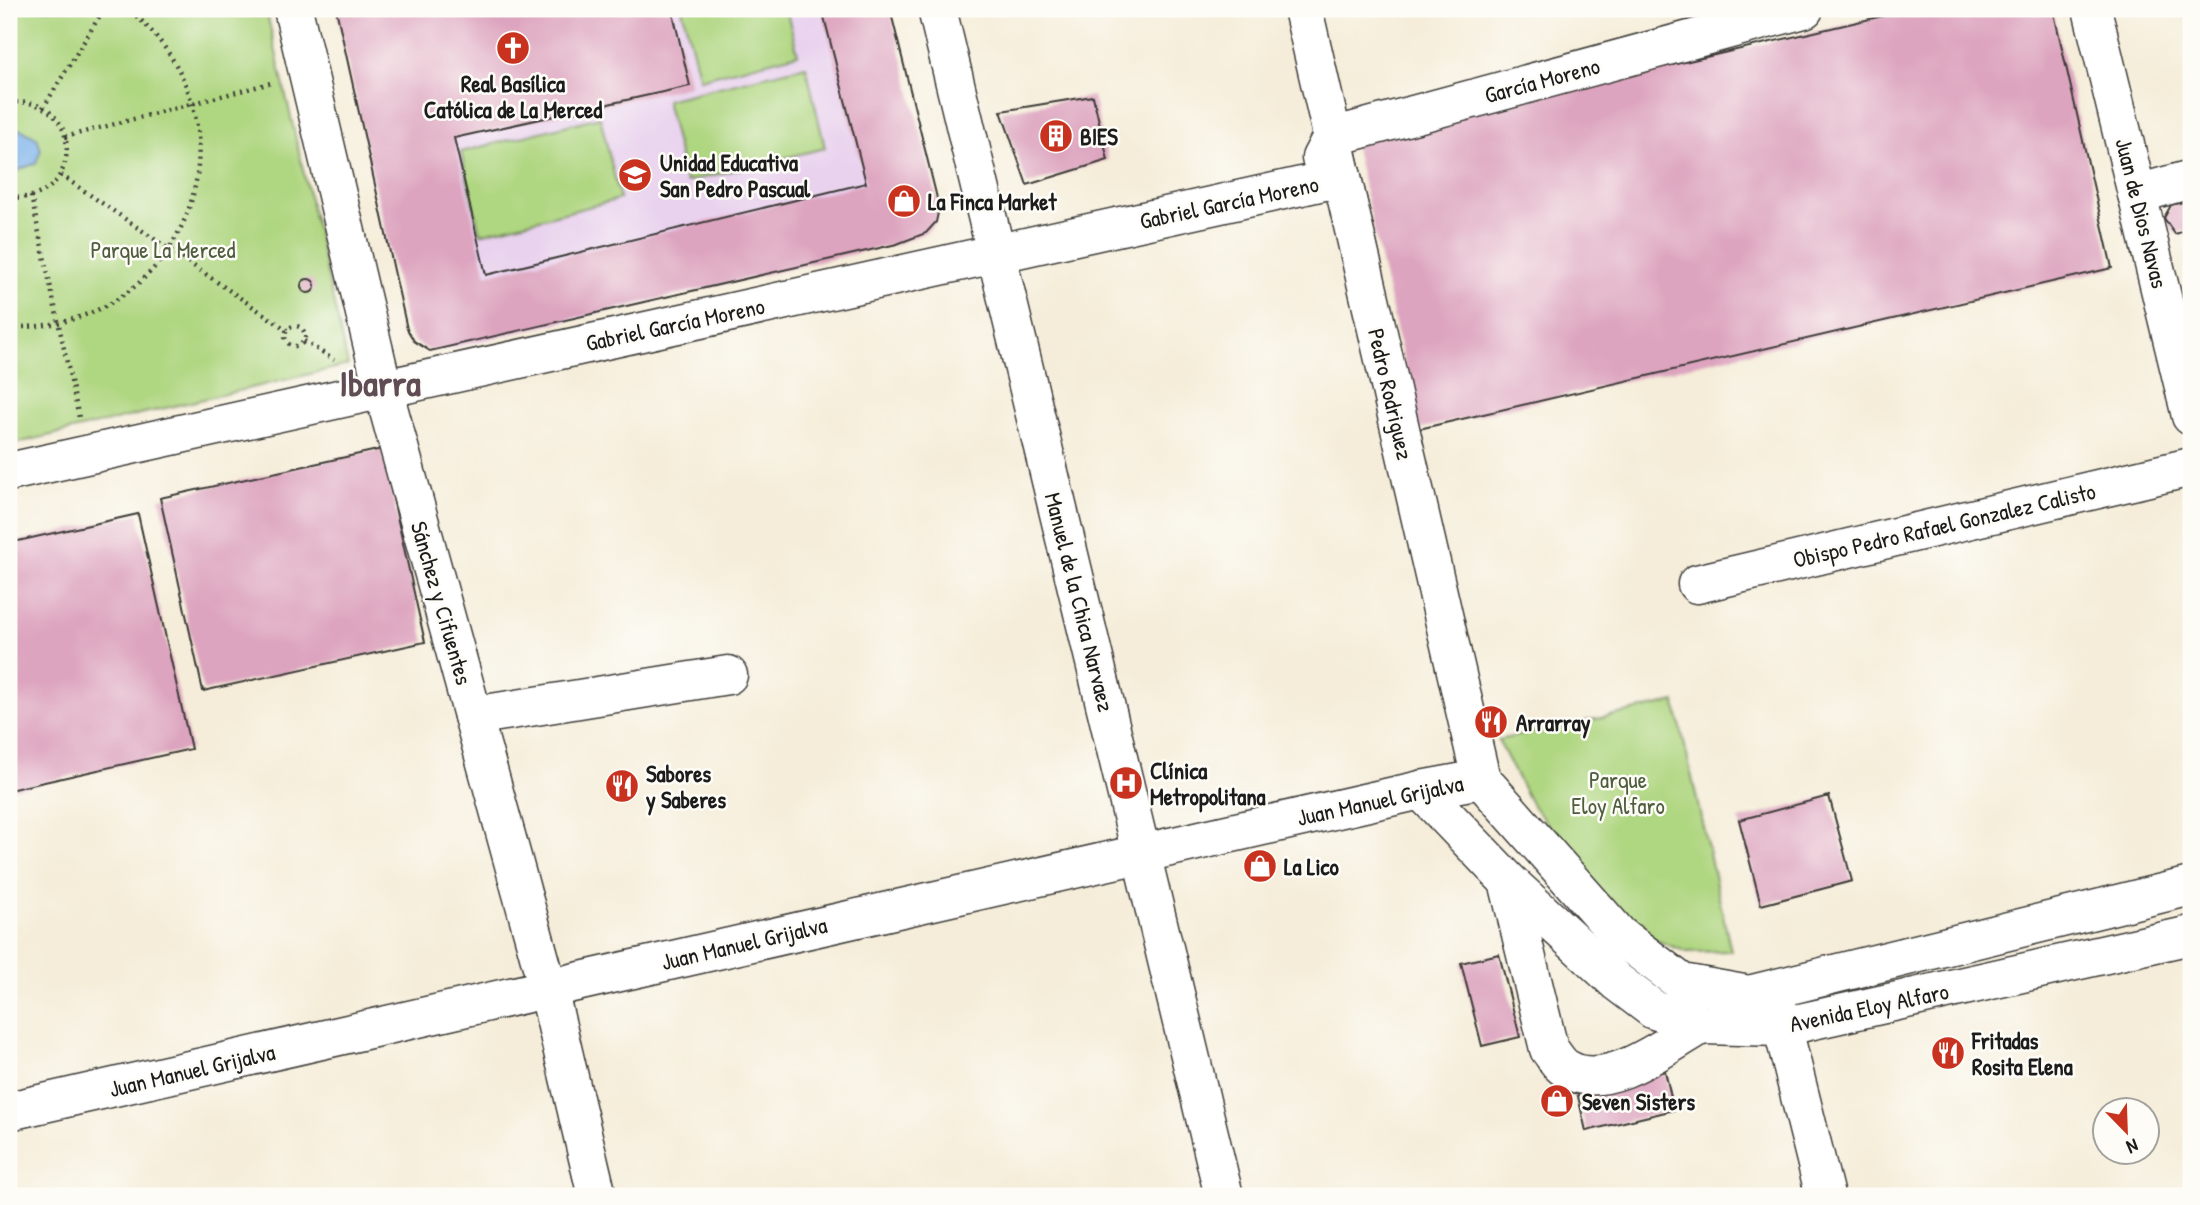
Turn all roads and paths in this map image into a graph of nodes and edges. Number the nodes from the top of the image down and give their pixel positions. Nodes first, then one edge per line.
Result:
1 (104, 9) edge
2 (128, 9) edge
3 (293, 9) edge
4 (937, 9) edge
5 (1303, 9) edge
6 (1804, 9) edge
7 (2092, 9) edge
8 (308, 73) junction
9 (9, 103) edge
10 (194, 103) junction
11 (43, 108) junction
12 (65, 137) junction
13 (1332, 137) junction
14 (61, 175) junction
15 (2191, 179) edge
16 (1325, 181) junction
17 (2137, 194) junction
18 (31, 196) junction
19 (9, 197) edge
20 (170, 248) junction
21 (996, 254) junction
22 (58, 323) junction
23 (9, 327) edge
24 (287, 330) junction
25 (383, 389) junction
26 (2191, 416) edge
27 (87, 454) junction
28 (2191, 467) edge
29 (9, 472) edge
30 (1697, 584) dead end
31 (728, 675) dead end
32 (473, 716) junction
33 (1481, 779) junction
34 (1421, 790) junction
35 (1141, 853) junction
36 (1508, 881) junction
37 (2191, 886) edge
38 (2191, 935) edge
39 (548, 988) junction
40 (1773, 989) junction
41 (1701, 1025) junction
42 (1782, 1027) junction
43 (9, 1111) edge
44 (597, 1196) edge
45 (1224, 1196) edge
46 (1825, 1196) edge

1 - 11 path
2 - 10 path
3 - 8 street, Sánchez y Cifuentes
4 - 21 street, Manuel de la Chica Narvaez
5 - 13 street
6 - 13 street, García Moreno
7 - 17 street, Juan de Dios Navas
8 - 10 path
8 - 25 street, Sánchez y Cifuentes
9 - 11 path
10 - 12 path
10 - 20 path
11 - 12 path
12 - 14 path
13 - 16 street
14 - 18 path
14 - 20 path
15 - 17 street
16 - 21 street, Gabriel García Moreno
16 - 33 street, Pedro Rodriguez
17 - 26 street, Juan de Dios Navas
18 - 19 path
18 - 22 path
20 - 22 path
20 - 24 path
21 - 25 street, Gabriel García Moreno
21 - 35 street, Manuel de la Chica Narvaez
22 - 23 path
22 - 27 path
24 - 24 path
25 - 27 street, Gabriel García Moreno
25 - 32 street, Sánchez y Cifuentes
27 - 29 street, Gabriel García Moreno
28 - 30 street, Obispo Pedro Rafael Gonzalez Calisto
31 - 32 street
32 - 39 street, Sánchez y Cifuentes
33 - 34 street, Juan Manuel Grijalva
33 - 40 street, Avenida Eloy Alfaro
34 - 35 street, Juan Manuel Grijalva
34 - 36 street, Avenida Eloy Alfaro
35 - 39 street, Juan Manuel Grijalva
35 - 45 street, Manuel de la Chica Narvaez
36 - 41 street, Avenida Eloy Alfaro
36 - 41 street
37 - 40 street, Avenida Eloy Alfaro
38 - 42 street, Avenida Eloy Alfaro
39 - 43 street, Juan Manuel Grijalva
39 - 44 street, Sánchez y Cifuentes
40 - 42 street
41 - 42 street, Avenida Eloy Alfaro
42 - 46 street

